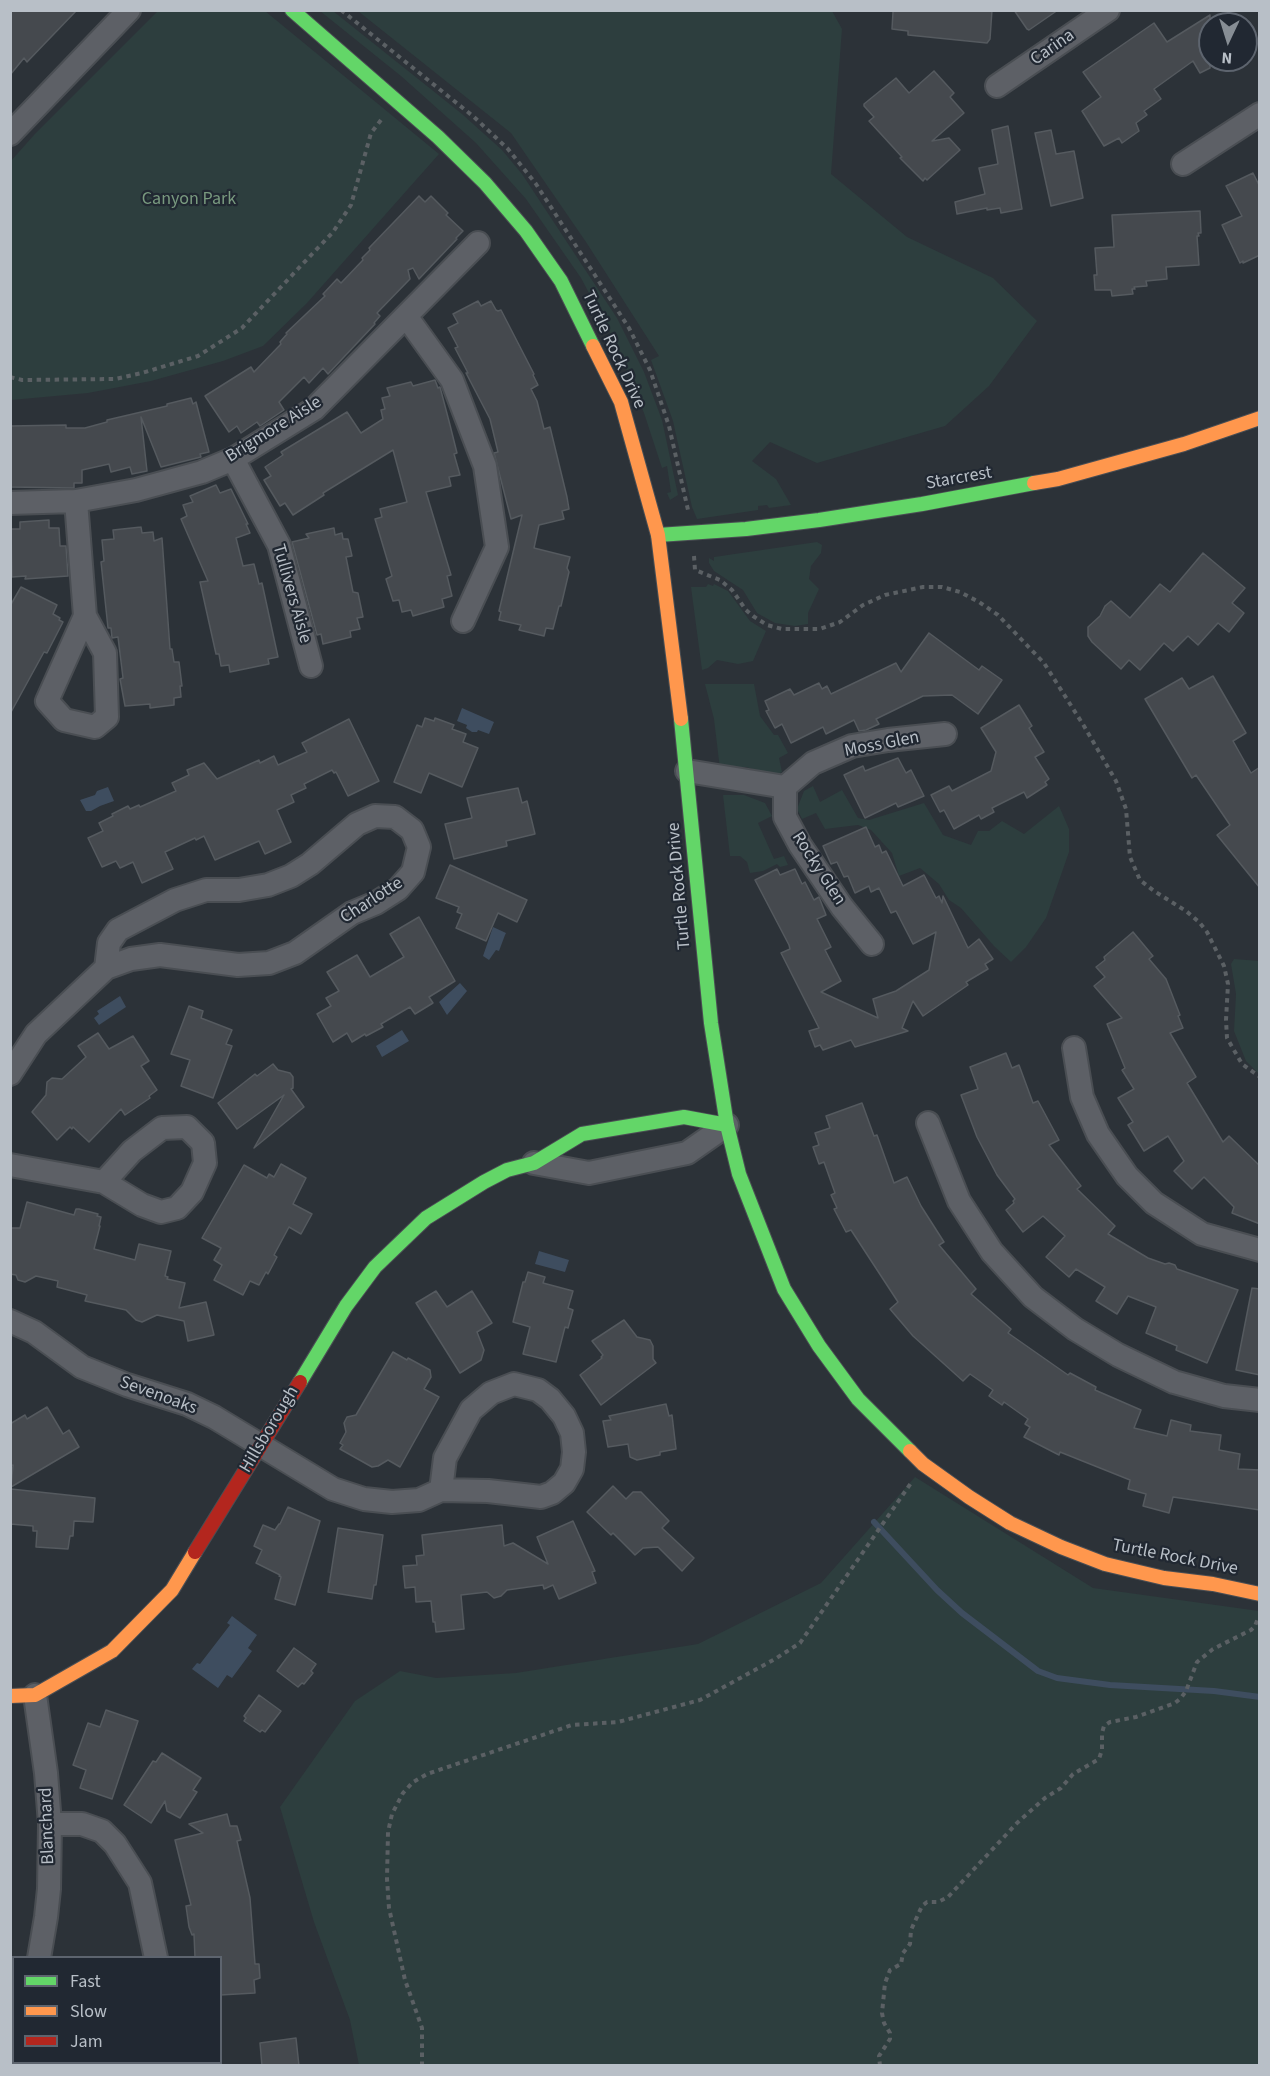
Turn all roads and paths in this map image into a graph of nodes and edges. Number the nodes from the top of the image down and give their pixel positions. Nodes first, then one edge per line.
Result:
1 (129, 10) edge
2 (292, 10) edge
3 (1108, 10) edge
4 (997, 86) dead end
5 (1260, 114) edge
6 (383, 117) dead end
7 (10, 134) edge
8 (1183, 164) dead end
9 (478, 243) dead end
10 (405, 316) junction
11 (10, 377) edge
12 (1260, 418) edge
13 (233, 459) junction
14 (76, 501) junction
15 (10, 503) edge
16 (658, 535) junction
17 (86, 616) dead end
18 (463, 621) dead end
19 (311, 666) dead end
20 (945, 734) dead end
21 (687, 771) junction
22 (785, 787) junction
23 (872, 944) dead end
24 (106, 968) junction
25 (1074, 1048) dead end
26 (10, 1074) edge
27 (928, 1123) dead end
28 (727, 1125) junction
29 (534, 1163) junction
30 (10, 1165) edge
31 (104, 1182) junction
32 (1260, 1250) edge
33 (10, 1322) edge
34 (1260, 1400) edge
35 (262, 1445) junction
36 (924, 1464) junction
37 (441, 1490) junction
38 (1260, 1594) edge
39 (1260, 1612) edge
40 (35, 1695) junction
41 (10, 1696) edge
42 (50, 1824) junction
43 (39, 1956) edge
44 (156, 1956) edge
45 (422, 2066) edge
46 (880, 2066) edge

1 - 7 street
2 - 16 street, Turtle Rock Drive
3 - 4 street, Carina
5 - 8 street
6 - 11 path
9 - 10 street, Brigmore Aisle
10 - 13 street, Brigmore Aisle
10 - 18 street
12 - 16 street, Starcrest
13 - 14 street, Brigmore Aisle
13 - 19 street, Tullivers Aisle
14 - 15 street, Brigmore Aisle
14 - 17 street
16 - 21 street, Turtle Rock Drive
20 - 22 street, Moss Glen
21 - 22 street
21 - 28 street, Turtle Rock Drive
22 - 23 street, Rocky Glen
24 - 24 street, Charlotte
24 - 26 street, Charlotte
25 - 32 street
27 - 34 street
28 - 29 street, Hillsborough
28 - 29 street, Hillsborough
28 - 36 street, Turtle Rock Drive
29 - 35 street, Hillsborough
30 - 31 street
31 - 31 street
33 - 35 street, Sevenoaks
35 - 37 street, Sevenoaks
35 - 40 street, Hillsborough
36 - 38 street, Turtle Rock Drive
36 - 45 path
37 - 37 street, Sevenoaks
39 - 46 path
40 - 41 street, Hillsborough
40 - 42 street, Blanchard
42 - 43 street, Blanchard
42 - 44 street

